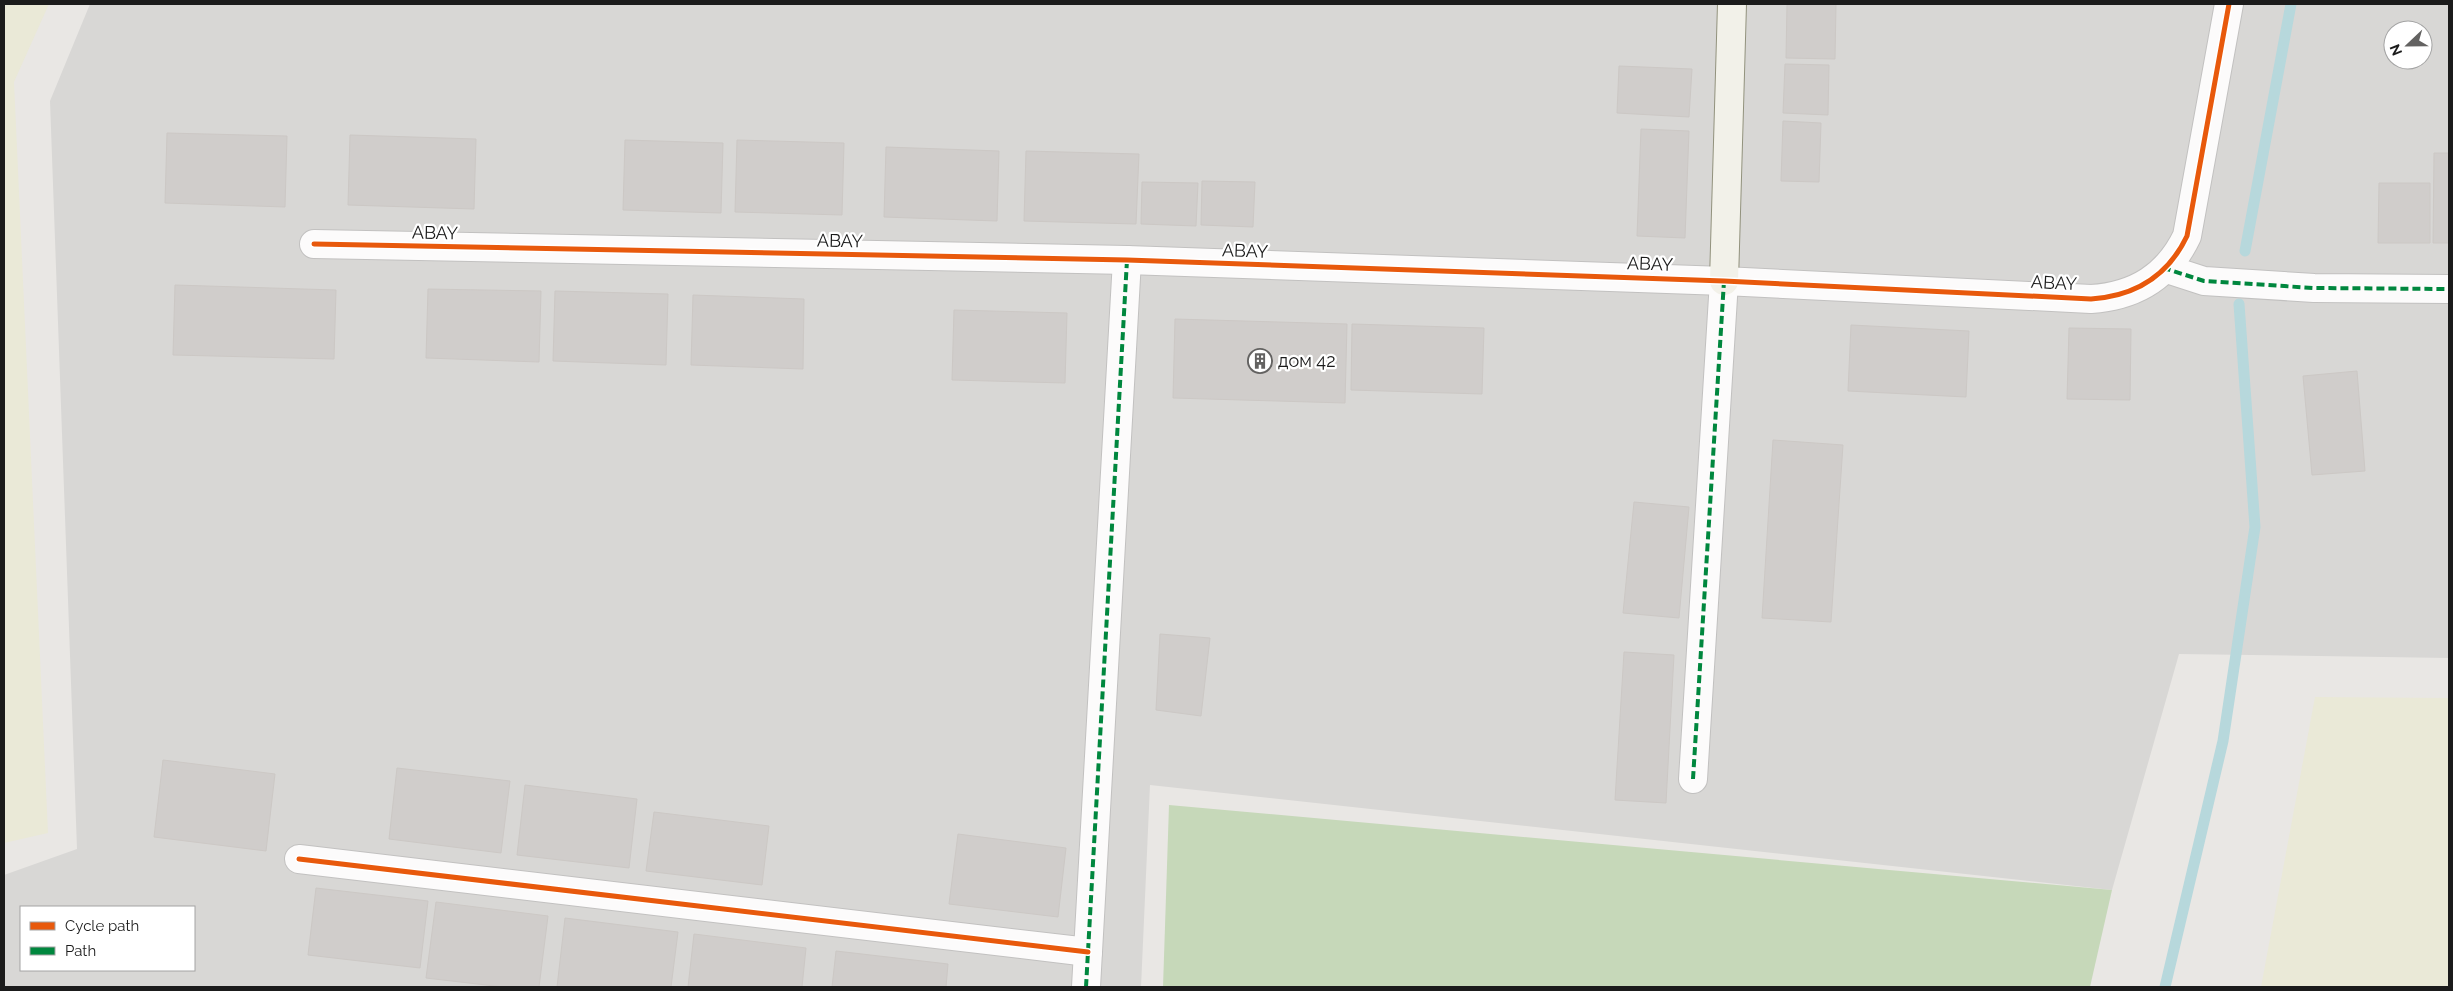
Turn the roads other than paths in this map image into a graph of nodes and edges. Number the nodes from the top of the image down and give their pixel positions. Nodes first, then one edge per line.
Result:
1 (1732, 4) edge
2 (2229, 4) edge
3 (314, 244) dead end
4 (1127, 260) junction
5 (2167, 269) junction
6 (1724, 281) junction
7 (2449, 289) edge
8 (1693, 779) dead end
9 (299, 859) dead end
10 (1088, 952) junction
11 (1086, 987) edge

1 - 6 street
2 - 5 street
3 - 4 street, ABAY
4 - 6 street, ABAY
4 - 10 street
5 - 6 street, ABAY
5 - 7 street
6 - 8 street
9 - 10 street
10 - 11 street

